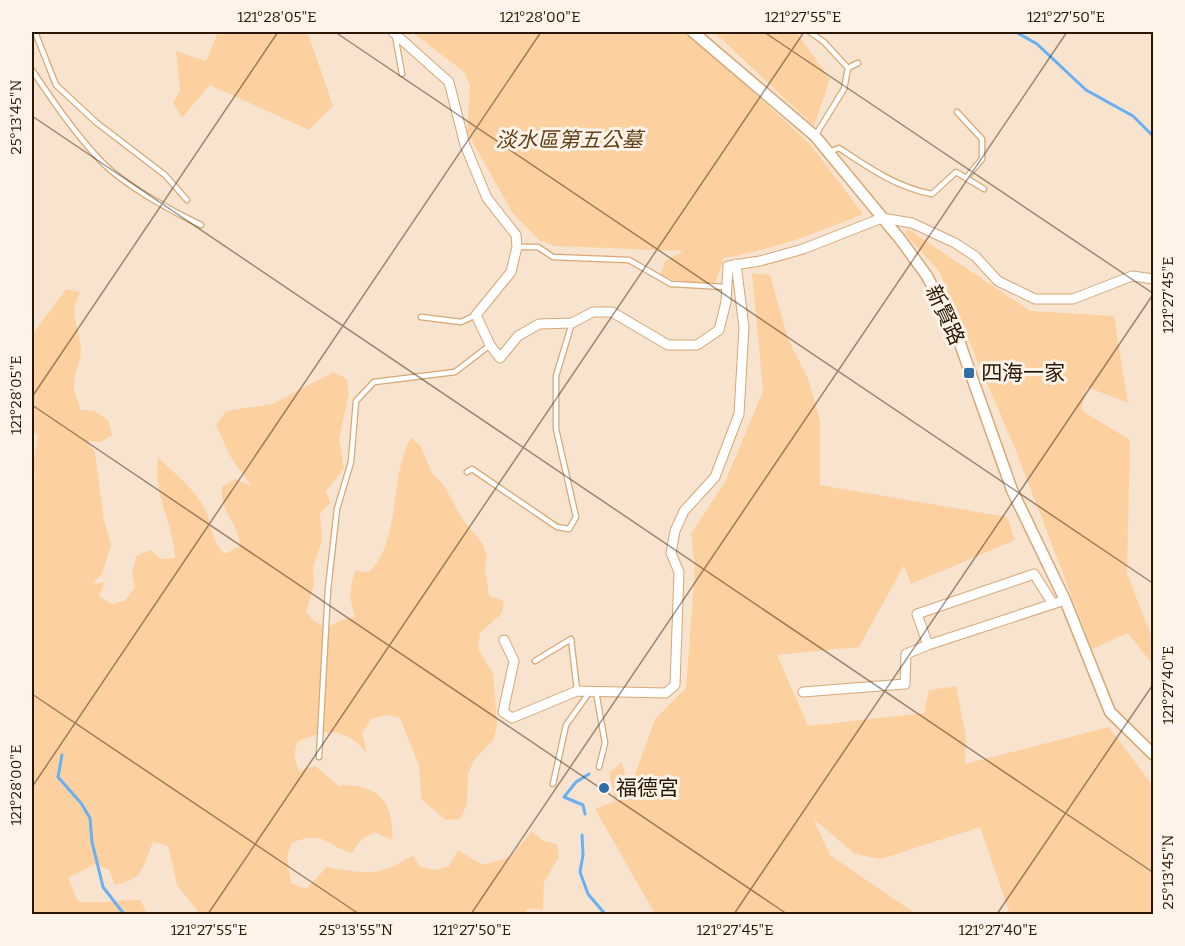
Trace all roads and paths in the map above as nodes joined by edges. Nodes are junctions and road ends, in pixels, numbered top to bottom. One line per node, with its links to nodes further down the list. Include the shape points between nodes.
1 (35, 32): 14 (lane, via 56,84 97,123 165,175)
2 (394, 32): 8 (lane); 17 (street, via 448,82 465,145 487,198 516,235)
3 (693, 32): 10 (street, 新賢路)
4 (810, 32): 6 (lane)
5 (858, 63): 6 (lane)
6 (848, 68): 10 (lane, via 844,89)
7 (32, 70): 16 (lane, via 102,163 165,208)
8 (402, 74)
9 (957, 112): 12 (lane, via 982,139 982,159)
10 (815, 136): 11 (street, 新賢路)
11 (829, 152): 12 (lane, via 839,148 882,176 932,194 956,172); 15 (street, 新賢路)
12 (966, 178): 13 (lane)
13 (984, 189)
14 (188, 200)
15 (882, 218): 18 (street, via 803,249); 19 (street, via 912,223 956,243 975,256 998,281 1035,299 1073,299 1132,276); 26 (street, 新賢路, via 927,276 958,338 1012,490)
16 (201, 225)
17 (517, 247): 20 (lane, via 538,247 553,257 629,260 671,284); 21 (street, via 511,272)
18 (736, 264): 20 (street, via 728,266); 32 (street, via 744,327 739,414 715,477 684,511 675,531 671,553 679,572 675,685 666,693)
19 (1154, 279)
20 (727, 287): 23 (street, via 719,330 697,345 668,345 612,312 593,312)
21 (476, 315): 22 (lane, via 461,322); 24 (street)
22 (420, 317)
23 (572, 323): 24 (street, via 539,324 518,336 500,358); 25 (lane, via 556,376 556,429 576,517 569,529 557,527 472,470)
24 (490, 345): 35 (lane, via 455,372 374,382 356,401 351,462 337,509 328,589)
25 (467, 472)
26 (1065, 600): 27 (street); 34 (street, 新賢路, via 1110,712)
27 (1053, 604): 29 (street); 29 (street, via 1034,574 916,614)
28 (504, 640): 31 (street, via 514,661 503,712 512,718)
29 (928, 645): 33 (street, via 906,654 905,684)
30 (535, 661): 31 (lane, via 571,639)
31 (577, 691): 32 (street)
32 (593, 692): 36 (lane, via 605,743); 37 (lane, via 566,725)
33 (803, 692)
34 (1154, 755)
35 (320, 757)
36 (599, 767)
37 (553, 784)

